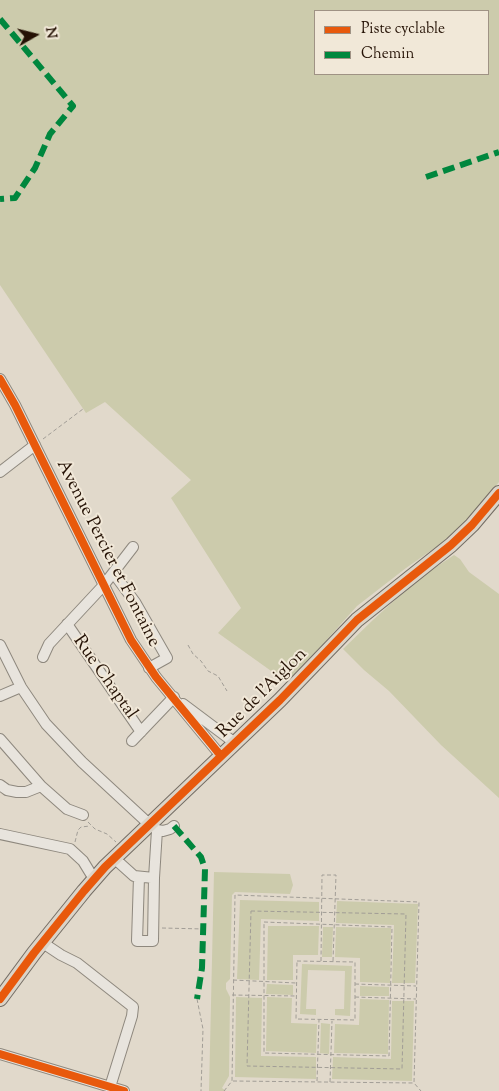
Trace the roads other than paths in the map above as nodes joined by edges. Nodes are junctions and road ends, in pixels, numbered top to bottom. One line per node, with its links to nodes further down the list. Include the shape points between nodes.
1 (0, 379): 2 (street, Avenue Percier et Fontaine)
2 (35, 445): 3 (street); 7 (street, Avenue Percier et Fontaine)
3 (0, 472)
4 (499, 493): 18 (main road, Rue de l'Aiglon, via 451,545 357,620)
5 (133, 547): 6 (street, Rue Chaptal)
6 (114, 574): 7 (street, Rue Chaptal); 11 (street, via 135,602 167,658)
7 (103, 586): 8 (street, Rue Chaptal); 11 (street, Avenue Percier et Fontaine)
8 (67, 624): 10 (street, Rue Chaptal, via 49,644); 15 (street, Rue Chaptal)
9 (0, 645): 12 (street)
10 (43, 657)
11 (149, 668): 14 (street, Avenue Percier et Fontaine)
12 (21, 687): 13 (street); 23 (street, via 64,744)
13 (0, 696)
14 (174, 697): 15 (street, Rue Chaptal); 18 (street, Avenue Percier et Fontaine); 19 (street, Avenue Percier et Fontaine)
15 (141, 732): 17 (street, Rue Chaptal)
16 (0, 739): 21 (street)
17 (132, 741)
18 (235, 743): 19 (main road, Rue de l'Aiglon)
19 (221, 756): 23 (main road, Rue de l'Aiglon)
20 (0, 785): 21 (street, via 17,792)
21 (41, 786): 22 (street, via 67,809)
22 (83, 815)
23 (152, 826): 24 (street, via 166,831); 26 (main road, Rue de l'Aiglon); 28 (street)
24 (174, 826)
25 (0, 834): 29 (street, via 73,850)
26 (119, 854): 27 (street, via 131,873); 29 (main road, Rue de l'Aiglon)
27 (138, 877): 28 (street); 28 (street, via 137,941 153,941)
28 (154, 878)
29 (94, 879): 30 (main road, Rue de l'Aiglon)
30 (43, 942): 31 (main road, Rue de l'Aiglon); 33 (street, via 77,963 133,1007)
31 (1, 999)
32 (0, 1054): 33 (street)
33 (110, 1087): 34 (street)
34 (124, 1091)

